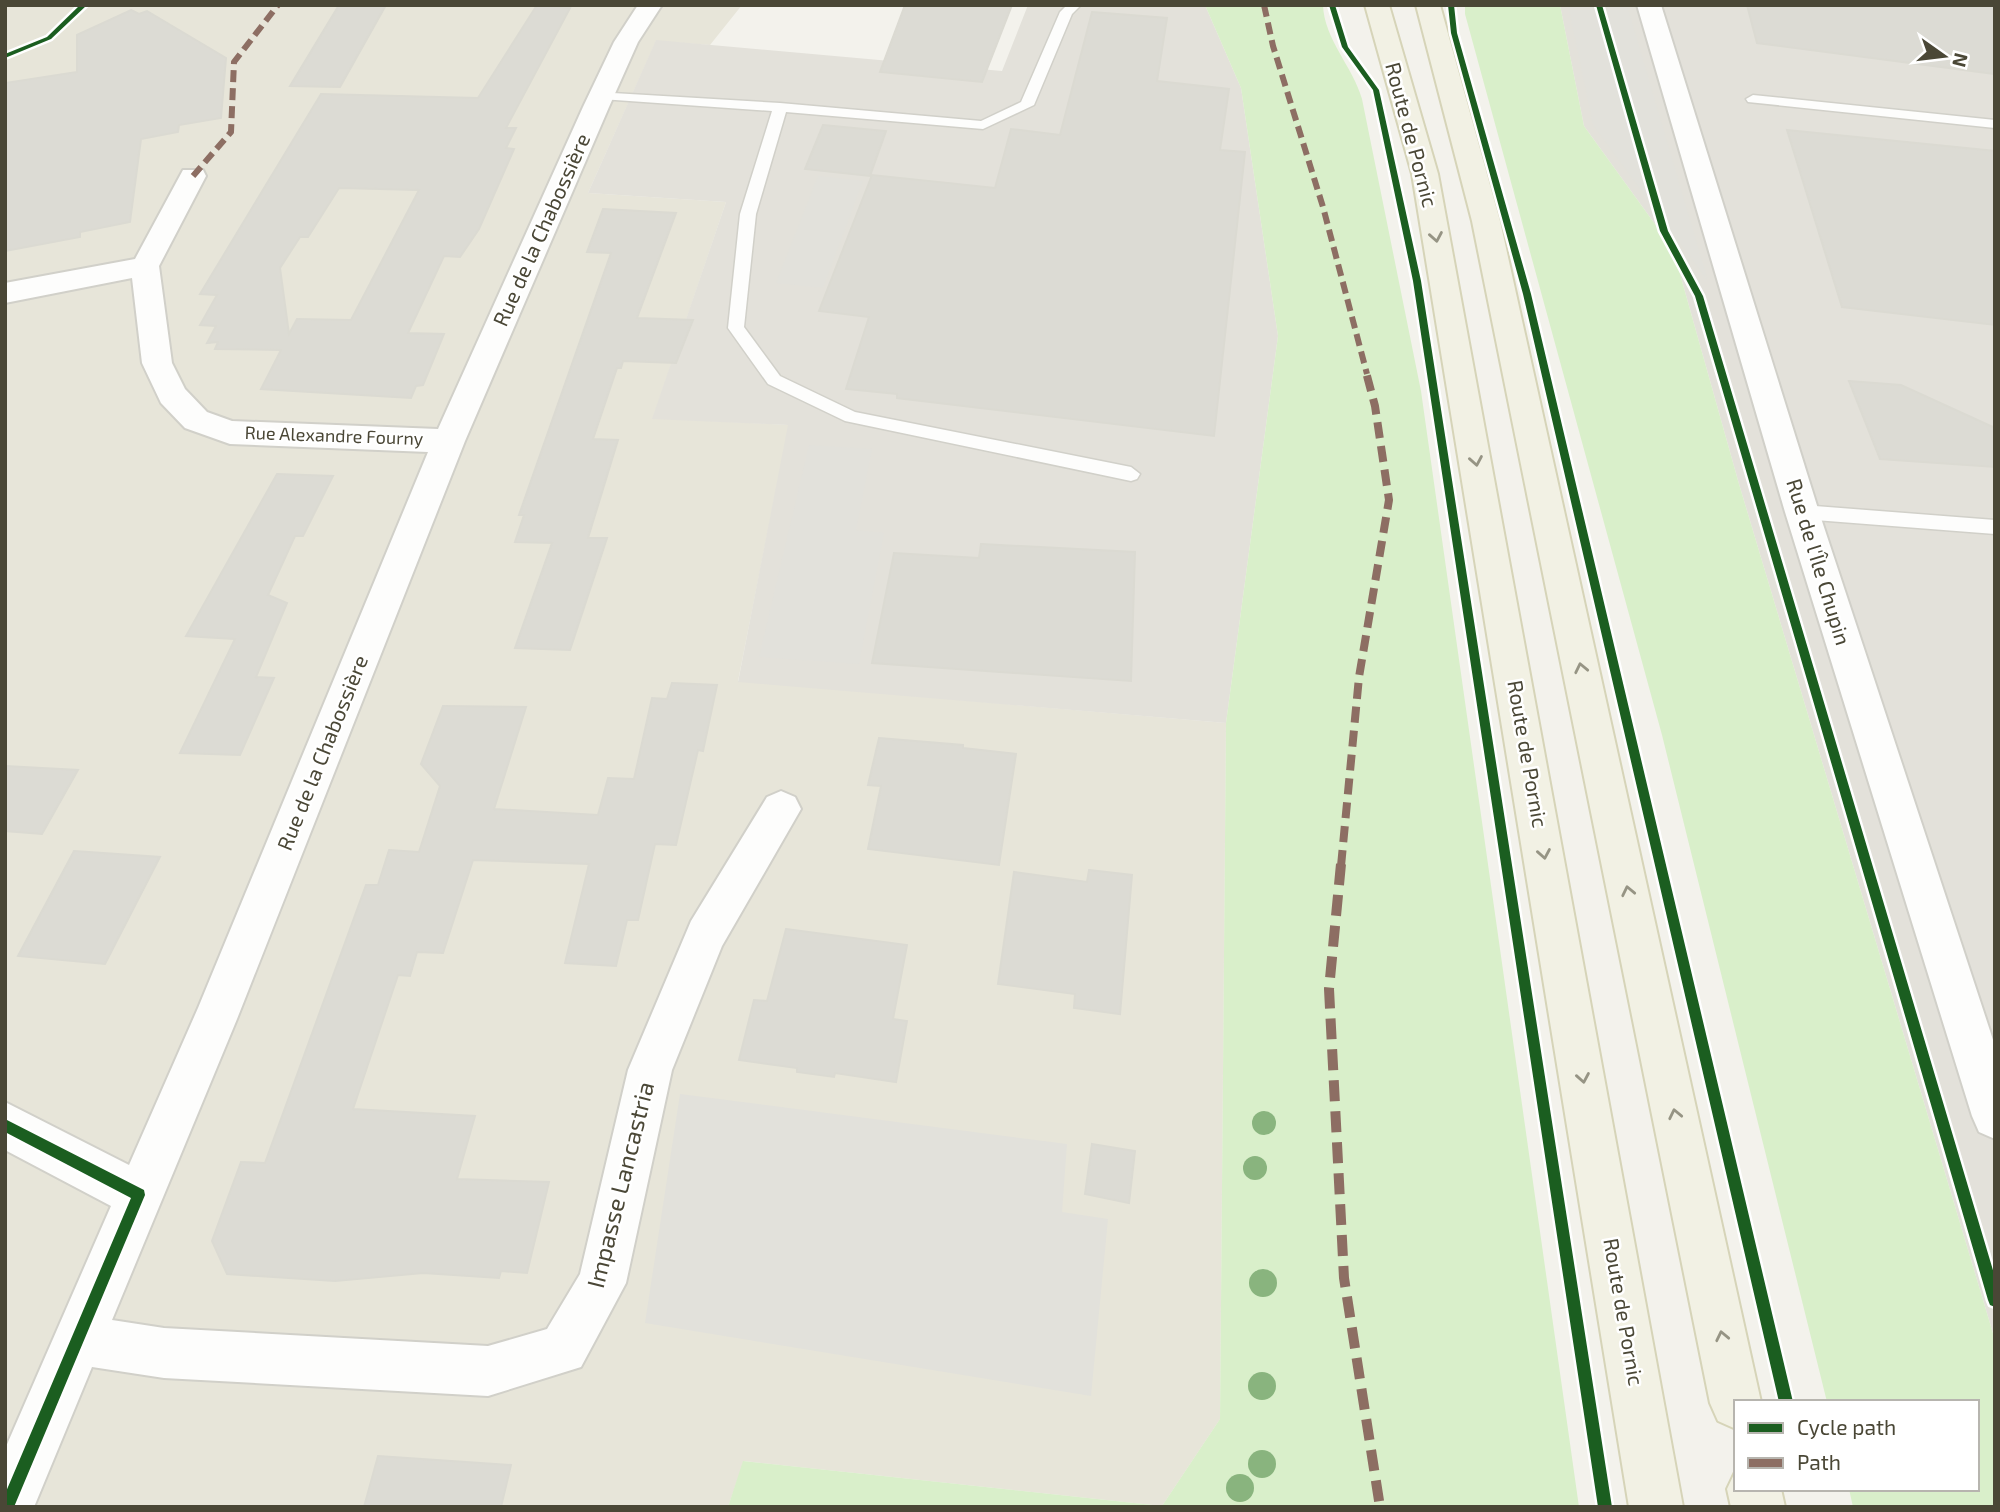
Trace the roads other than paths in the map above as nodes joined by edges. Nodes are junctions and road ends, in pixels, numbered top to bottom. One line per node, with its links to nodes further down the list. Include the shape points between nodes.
1 (650, 5): 6 (street, Rue de la Chabossière)
2 (1075, 5): 8 (lane, via 1066,12 1027,105 983,125)
3 (1377, 5): 24 (main road, Route de Pornic, one-way to 24, via 1425,174)
4 (1428, 5): 22 (main road, one-way to 4, via 1486,221)
5 (1649, 5): 15 (street, Rue de l'Île Chupin)
6 (601, 95): 8 (lane); 13 (street, Rue de la Chabossière)
7 (1753, 99): 9 (lane)
8 (780, 107): 14 (lane, via 748,214 736,328 774,380 851,417)
9 (1995, 124)
10 (193, 176): 11 (street)
11 (145, 267): 12 (street); 13 (street, Rue Alexandre Fourny, via 157,363 172,395 195,420 230,432)
12 (5, 293)
13 (449, 441): 20 (street, Rue de la Chabossière)
14 (1131, 474)
15 (1802, 512): 16 (lane); 18 (street, Rue de l'Île Chupin)
16 (1995, 527)
17 (781, 809): 21 (street, Impasse Lancastria, via 706,935 650,1070 602,1283 563,1349 488,1371 164,1353)
18 (1995, 1116)
19 (5, 1125): 20 (street)
20 (139, 1195): 21 (street, Rue de la Chabossière)
21 (80, 1340): 23 (street, Rue de la Chabossière)
22 (1735, 1400)
23 (8, 1507)
24 (1656, 1507)

